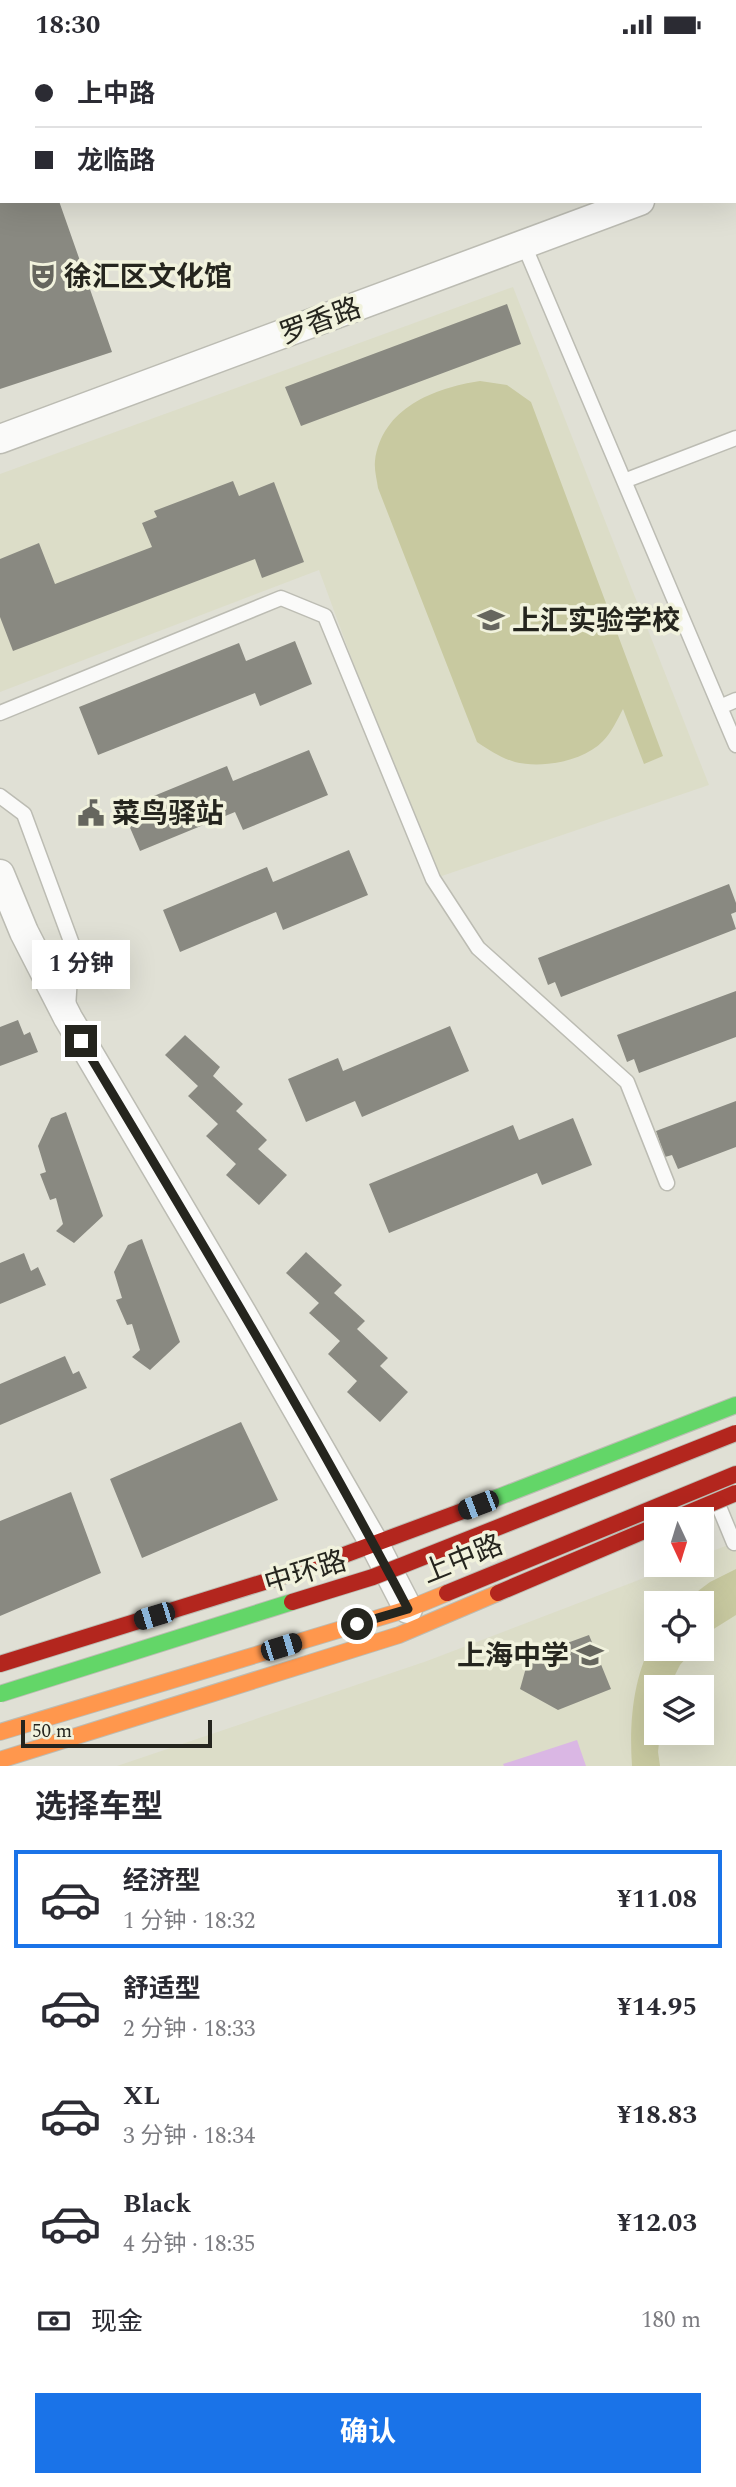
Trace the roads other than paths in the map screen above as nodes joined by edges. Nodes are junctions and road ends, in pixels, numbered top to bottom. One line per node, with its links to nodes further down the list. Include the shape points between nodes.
1 (635, 203): 2 (street, 罗香路)
2 (524, 245): 4 (street, 罗香路); 5 (lane)
3 (736, 438): 5 (lane)
4 (0, 439)
5 (624, 481): 7 (lane)
6 (736, 700): 7 (lane)
7 (720, 707): 9 (lane)
8 (0, 713): 13 (lane, via 281,598 325,616 433,879 478,948 627,1082)
9 (736, 745)
10 (0, 796): 12 (lane, via 24,814 72,944)
11 (0, 874): 12 (street)
12 (68, 1018): 22 (street)
13 (667, 1183)
14 (736, 1405): 22 (main road, 上中路)
15 (736, 1433): 25 (main road, 中环路, bridge, via 373,1577)
16 (736, 1474): 17 (main road, 上中路)
17 (710, 1485): 21 (lane); 23 (main road, 上中路)
18 (736, 1493): 19 (main road, bridge)
19 (703, 1507)
20 (644, 1531): 27 (main road, via 399,1635)
21 (734, 1543)
22 (374, 1545): 23 (street); 24 (main road, 上中路)
23 (408, 1609): 26 (main road, 上中路)
24 (0, 1664)
25 (0, 1694)
26 (0, 1732)
27 (0, 1760)

